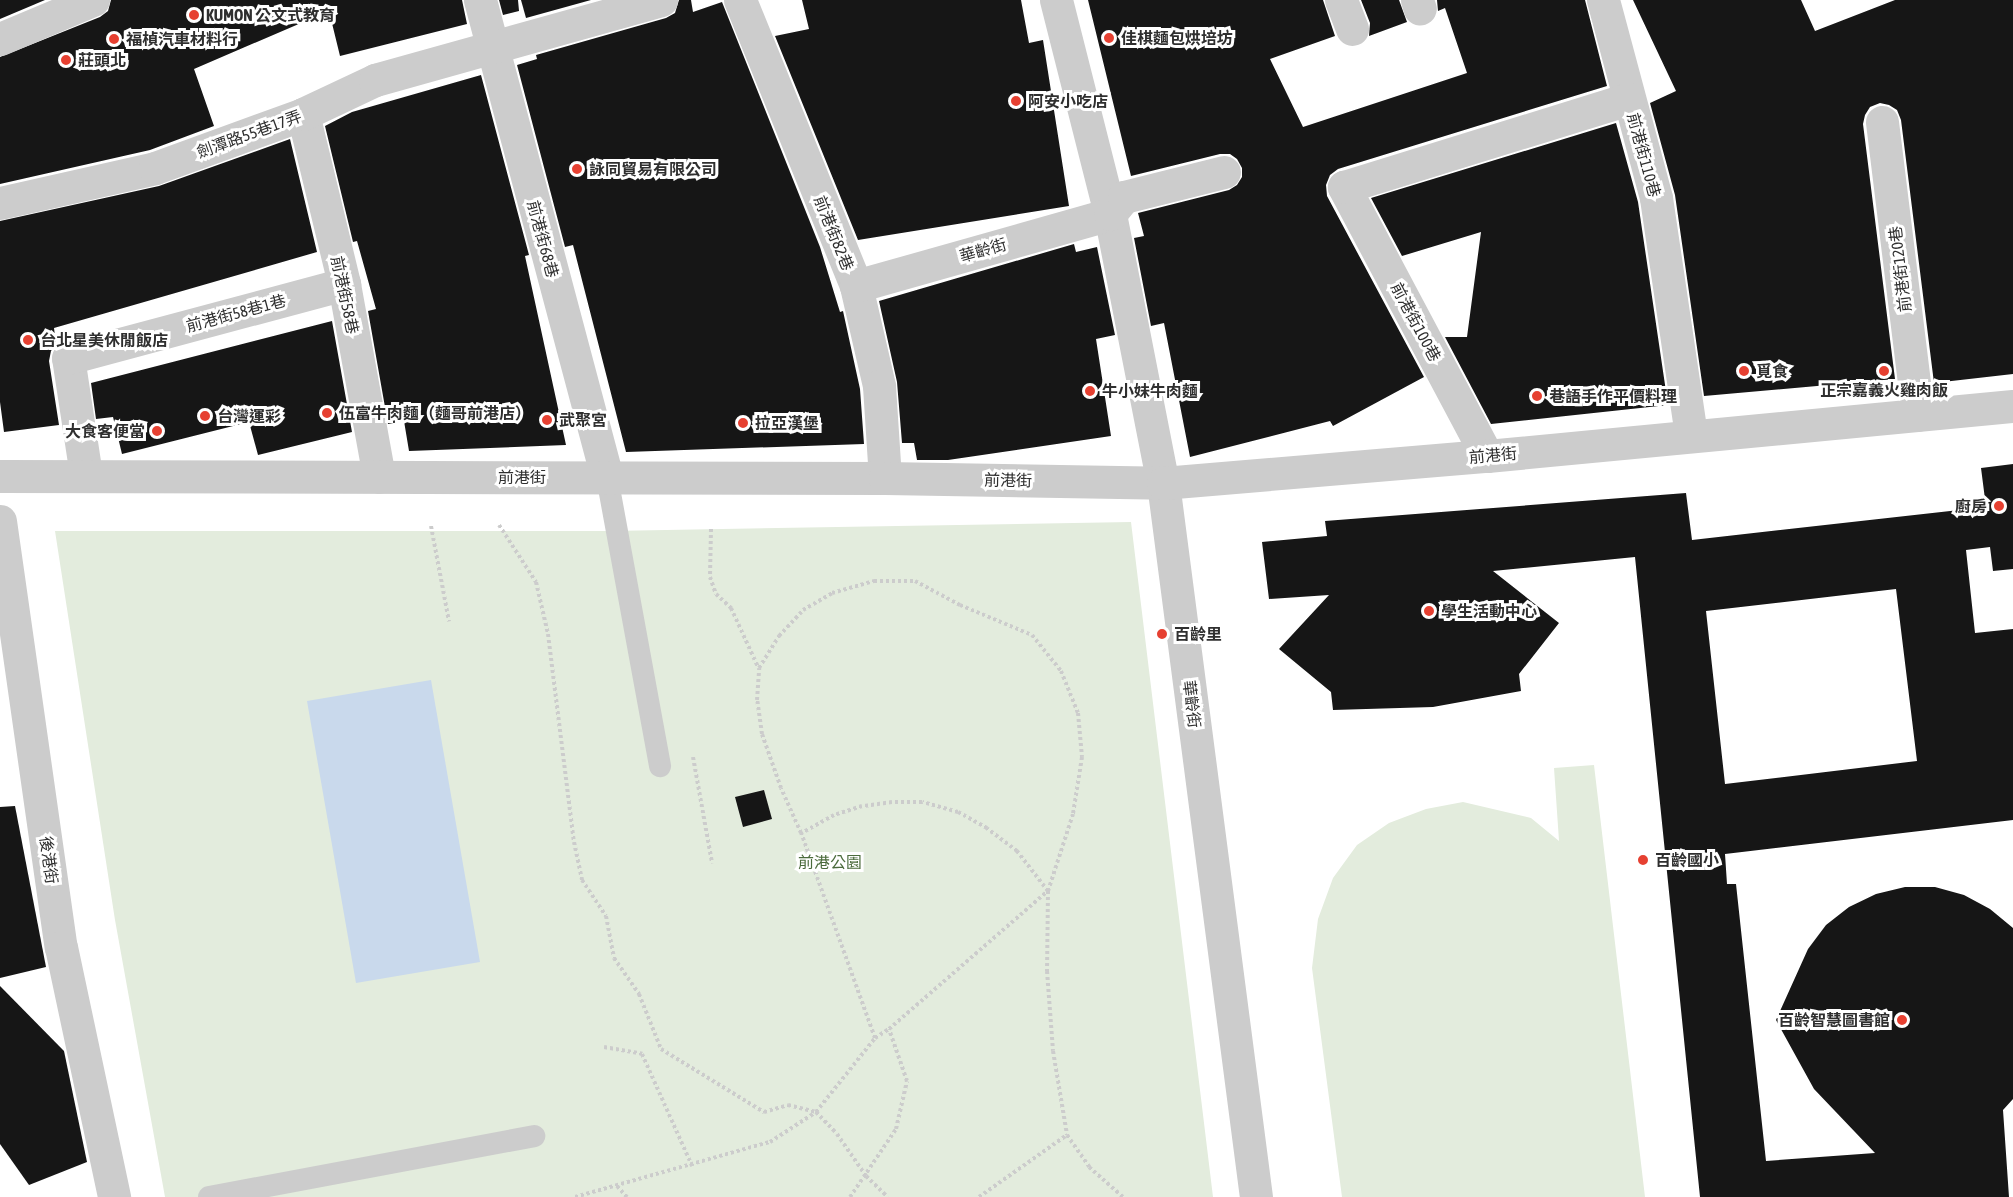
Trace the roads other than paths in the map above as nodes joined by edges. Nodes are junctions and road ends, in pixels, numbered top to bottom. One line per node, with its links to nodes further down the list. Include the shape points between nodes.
1 (93, 0): 7 (street)
2 (480, 0): 8 (street, 前港街68巷)
3 (661, 0): 8 (street, 劍潭路55巷17弄)
4 (740, 0): 17 (street, 前港街82巷)
5 (1056, 0): 15 (street, 華齡街)
6 (1603, 0): 9 (street)
7 (0, 39)
8 (492, 49): 10 (street, 劍潭路55巷17弄, via 375,80); 25 (street, 前港街68巷)
9 (1629, 99): 13 (street, 前港街110巷); 20 (street, 前港街110巷, via 1656,198)
10 (303, 114): 14 (street, 劍潭路55巷17弄, via 155,168); 16 (street, 前港街58巷)
11 (1882, 122): 19 (street, 前港街120巷)
12 (1224, 172): 15 (street, 華齡街, via 1124,197)
13 (1344, 187): 21 (street, 前港街100巷)
14 (0, 203)
15 (1110, 214): 17 (street, 華齡街); 27 (street, 華齡街)
16 (344, 284): 22 (street, 前港街58巷1巷, via 68,358); 24 (street, 前港街58巷)
17 (856, 285): 26 (street, 前港街82巷, via 879,386)
18 (2013, 406): 19 (street, 前港街)
19 (1918, 415): 20 (street, 前港街)
20 (1691, 435): 21 (street, 前港街)
21 (1487, 456): 27 (street, 前港街)
22 (86, 475): 23 (street, 前港街); 24 (street, 前港街)
23 (0, 476)
24 (379, 477): 25 (street, 前港街)
25 (607, 477): 26 (street, 前港街); 29 (lane)
26 (885, 478): 27 (street, 前港街)
27 (1162, 483): 33 (street, 華齡街)
28 (0, 520): 31 (street, 後港街, via 61,947)
29 (660, 766)
30 (534, 1136): 32 (lane)
31 (114, 1197)
32 (209, 1197)
33 (1256, 1197)

